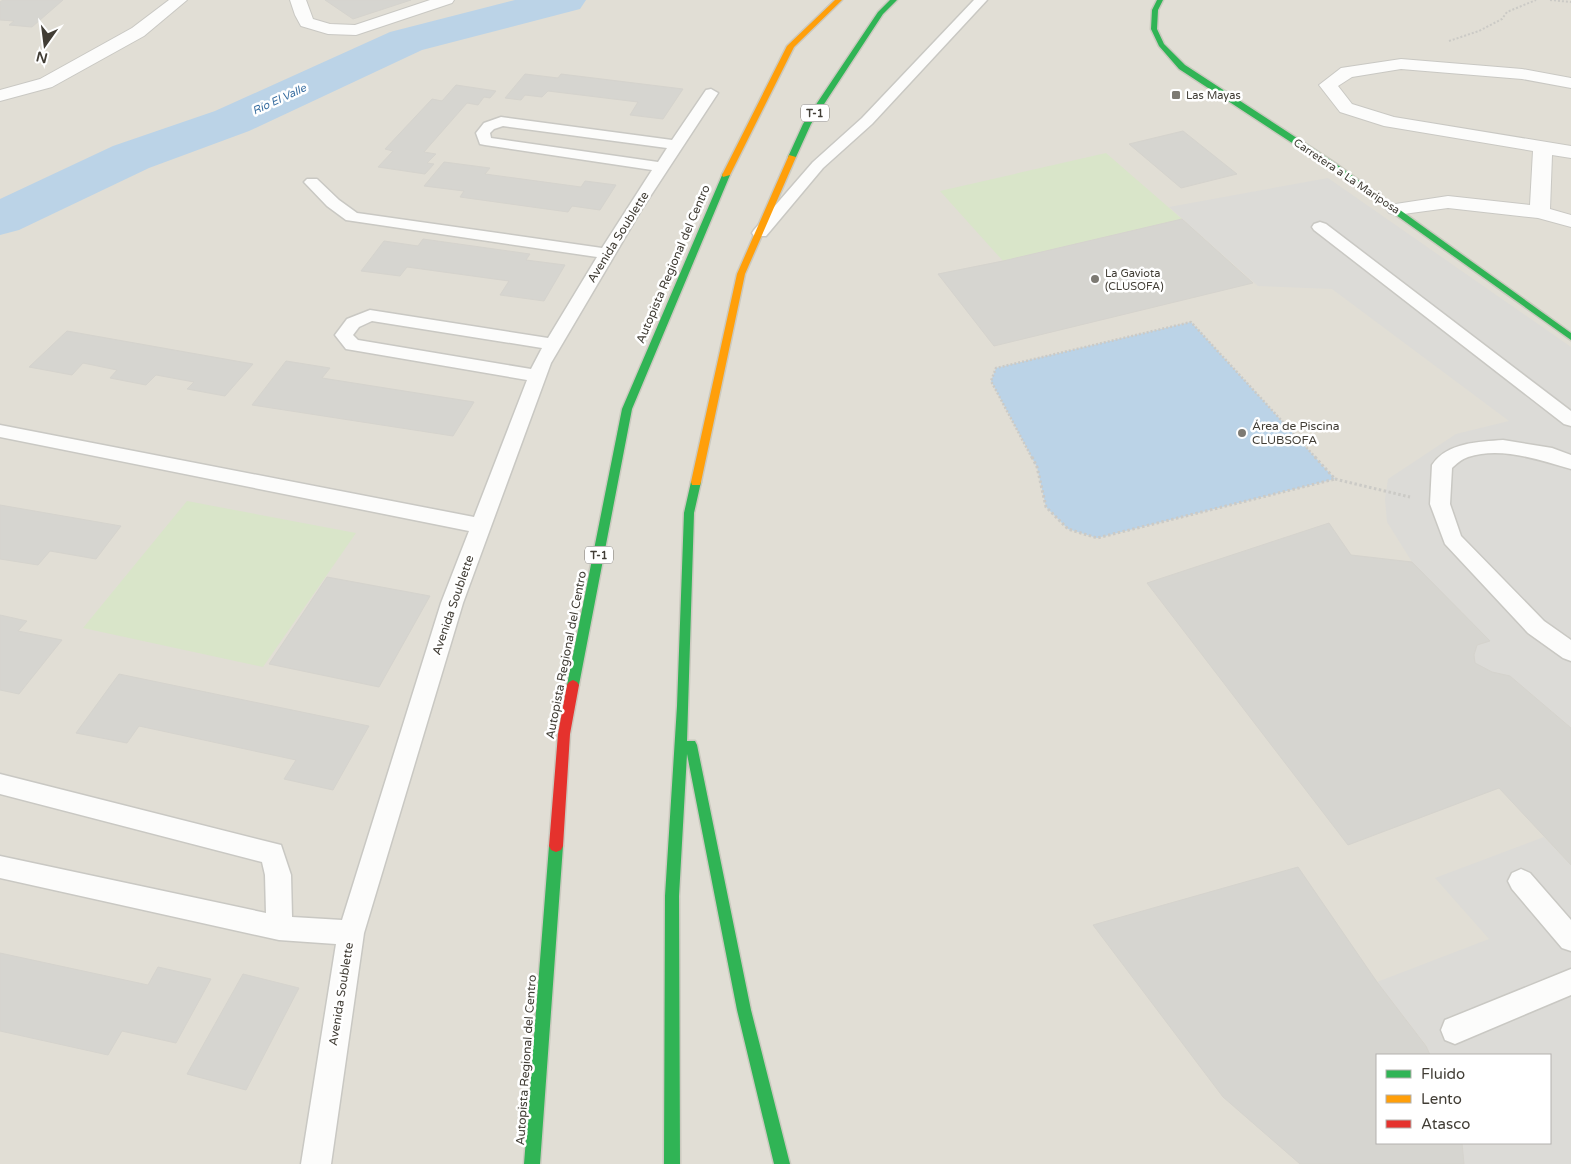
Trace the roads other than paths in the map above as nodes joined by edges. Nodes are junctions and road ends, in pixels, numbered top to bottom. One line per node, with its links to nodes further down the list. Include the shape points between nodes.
1 (179, 0): 10 (street, via 138,32 46,83)
2 (298, 0): 3 (street, via 307,22 328,29 356,30)
3 (446, 0)
4 (839, 0): 40 (main road, Autopista Regional del Centro / T-1, via 791,46 716,196 627,410 564,734)
5 (894, 0): 20 (main road, T-1, via 880,13 807,124)
6 (981, 0): 20 (lane, via 867,121 818,165)
7 (1160, 0): 16 (main road, Carretera a La Mariposa, via 1155,8 1153,31 1165,51 1182,66)
8 (1571, 83): 12 (street, via 1522,74 1401,64 1348,72 1328,86 1346,108 1391,122)
9 (711, 93): 11 (lane, Avenida Soublette)
10 (0, 96)
11 (677, 146): 14 (lane, Avenida Soublette); 14 (lane, via 501,121 483,133 485,141)
12 (1543, 147): 13 (street); 17 (street)
13 (1571, 152)
14 (662, 167): 21 (lane, Avenida Soublette)
15 (312, 182): 21 (lane, via 352,217)
16 (1396, 209): 17 (street, via 1448,202); 22 (main road, Carretera a La Mariposa)
17 (1540, 212): 18 (street)
18 (1571, 221)
19 (1320, 227): 25 (lane)
20 (757, 238): 30 (main road, T-1, via 741,274 689,513)
21 (607, 254): 23 (lane, Avenida Soublette)
22 (1571, 337)
23 (554, 344): 24 (lane, Avenida Soublette); 24 (lane, via 370,316 353,322 344,335 352,345)
24 (537, 376): 28 (lane, Avenida Soublette)
25 (1571, 420)
26 (0, 431): 28 (lane)
27 (1571, 462): 29 (lane, via 1552,455 1502,446 1462,451 1442,465 1440,504 1452,539 1536,627)
28 (481, 526): 35 (lane, Avenida Soublette, via 452,603)
29 (1571, 652)
30 (683, 706): 41 (main road, T-1, via 672,896); 42 (main road, via 744,1010)
31 (0, 784): 34 (lane, via 272,853 278,875)
32 (0, 867): 34 (lane)
33 (1521, 881): 36 (lane)
34 (279, 928): 35 (lane)
35 (351, 933): 39 (lane, Avenida Soublette)
36 (1571, 939)
37 (1571, 982): 38 (lane)
38 (1455, 1030)
39 (316, 1164)
40 (532, 1164)
41 (672, 1164)
42 (782, 1164)

